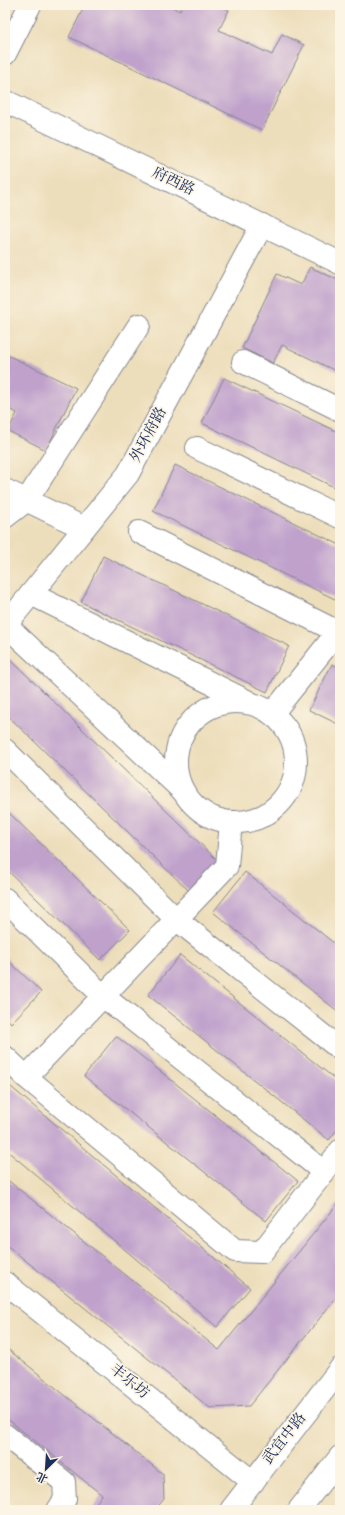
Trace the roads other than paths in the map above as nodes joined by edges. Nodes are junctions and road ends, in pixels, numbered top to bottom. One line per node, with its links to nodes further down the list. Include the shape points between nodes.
1 (30, 5): 2 (street)
2 (5, 54)
3 (5, 101): 4 (street, 府西路)
4 (262, 225): 5 (street, 府西路); 14 (street, 外环府路, via 128,474)
5 (340, 262)
6 (139, 325): 11 (street)
7 (243, 362): 8 (street)
8 (340, 410)
9 (196, 448): 13 (street)
10 (5, 490): 11 (street)
11 (27, 500): 12 (street); 14 (street)
12 (5, 517)
13 (340, 517)
14 (84, 528): 16 (street, 外环府路)
15 (139, 532): 18 (street)
16 (30, 594): 17 (street, 外环府路); 19 (street)
17 (5, 625): 21 (street)
18 (339, 631): 19 (street)
19 (264, 710): 21 (street, via 236,702 217,705 200,714 186,728 178,745 175,764); 22 (street, via 287,729 295,748 296,769 291,788 279,805 262,817 242,823)
20 (5, 750): 24 (street)
21 (183, 791): 22 (street, via 188,800 203,813)
22 (231, 822): 24 (street, via 227,866)
23 (5, 898): 25 (street)
24 (176, 919): 25 (street); 26 (street)
25 (103, 996): 28 (street); 30 (street)
26 (340, 1049)
27 (5, 1057): 28 (street)
28 (26, 1077): 30 (street, via 235,1251 262,1252)
29 (340, 1151): 30 (street)
30 (324, 1172)
31 (5, 1283): 35 (street, 丰乐坊)
32 (340, 1369): 35 (street, 武宜中路)
33 (5, 1435): 36 (street, via 64,1482 65,1499)
34 (340, 1457): 38 (street)
35 (253, 1482): 37 (street, 武宜中路)
36 (58, 1510)
37 (231, 1510)
38 (299, 1510)

